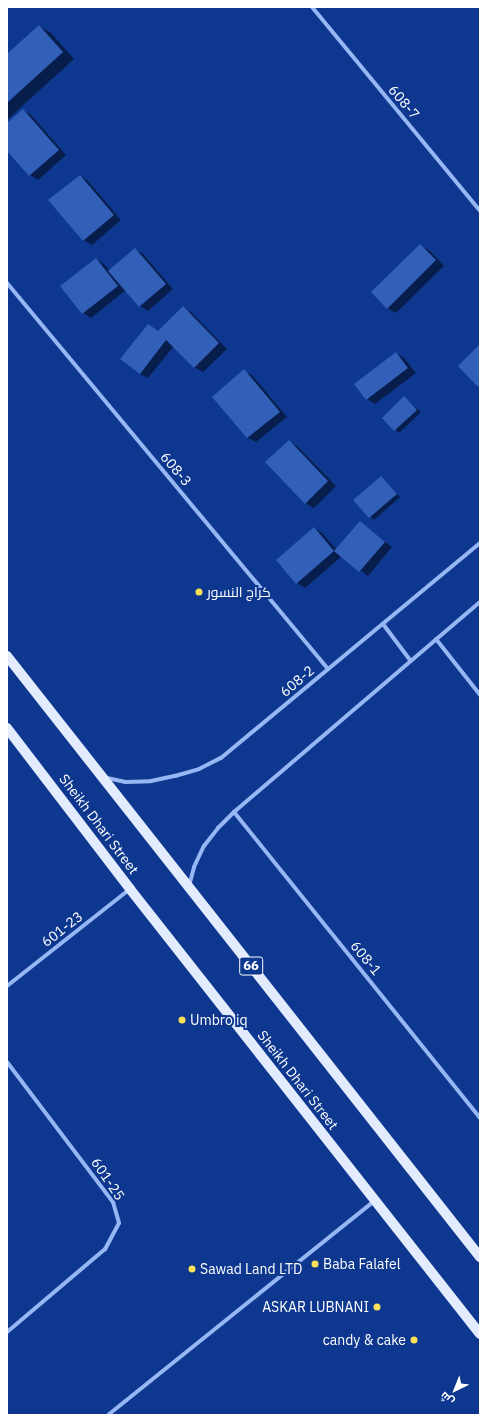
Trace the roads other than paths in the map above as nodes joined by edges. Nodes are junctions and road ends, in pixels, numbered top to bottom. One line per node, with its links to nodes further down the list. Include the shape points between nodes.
1 (312, 7): 2 (street, 608-7)
2 (480, 211)
3 (7, 284): 11 (street, 608-3)
4 (480, 543): 6 (street, 608-2)
5 (480, 602): 7 (street)
6 (383, 624): 10 (street); 11 (street, 608-2)
7 (436, 639): 10 (street); 13 (street)
8 (7, 650): 12 (main road, 66)
9 (7, 656): 12 (main road, 66)
10 (410, 660): 16 (street)
11 (328, 669): 15 (street, 608-2, via 221,758 199,769 151,781 126,782)
12 (22, 674): 15 (main road, 66)
13 (480, 695)
14 (7, 728): 18 (main road, Sheikh Dhari Street)
15 (104, 778): 17 (main road, 66)
16 (234, 812): 17 (street, via 204,846 194,867); 21 (street, 608-1)
17 (189, 887): 23 (main road, 66)
18 (130, 889): 19 (street, 601-23); 22 (main road, Sheikh Dhari Street)
19 (7, 986)
20 (7, 1062): 24 (street, 601-25, via 113,1202 119,1223 105,1249)
21 (480, 1118)
22 (375, 1200): 25 (main road, Sheikh Dhari Street); 26 (street)
23 (480, 1257)
24 (7, 1332)
25 (480, 1334)
26 (108, 1415)

